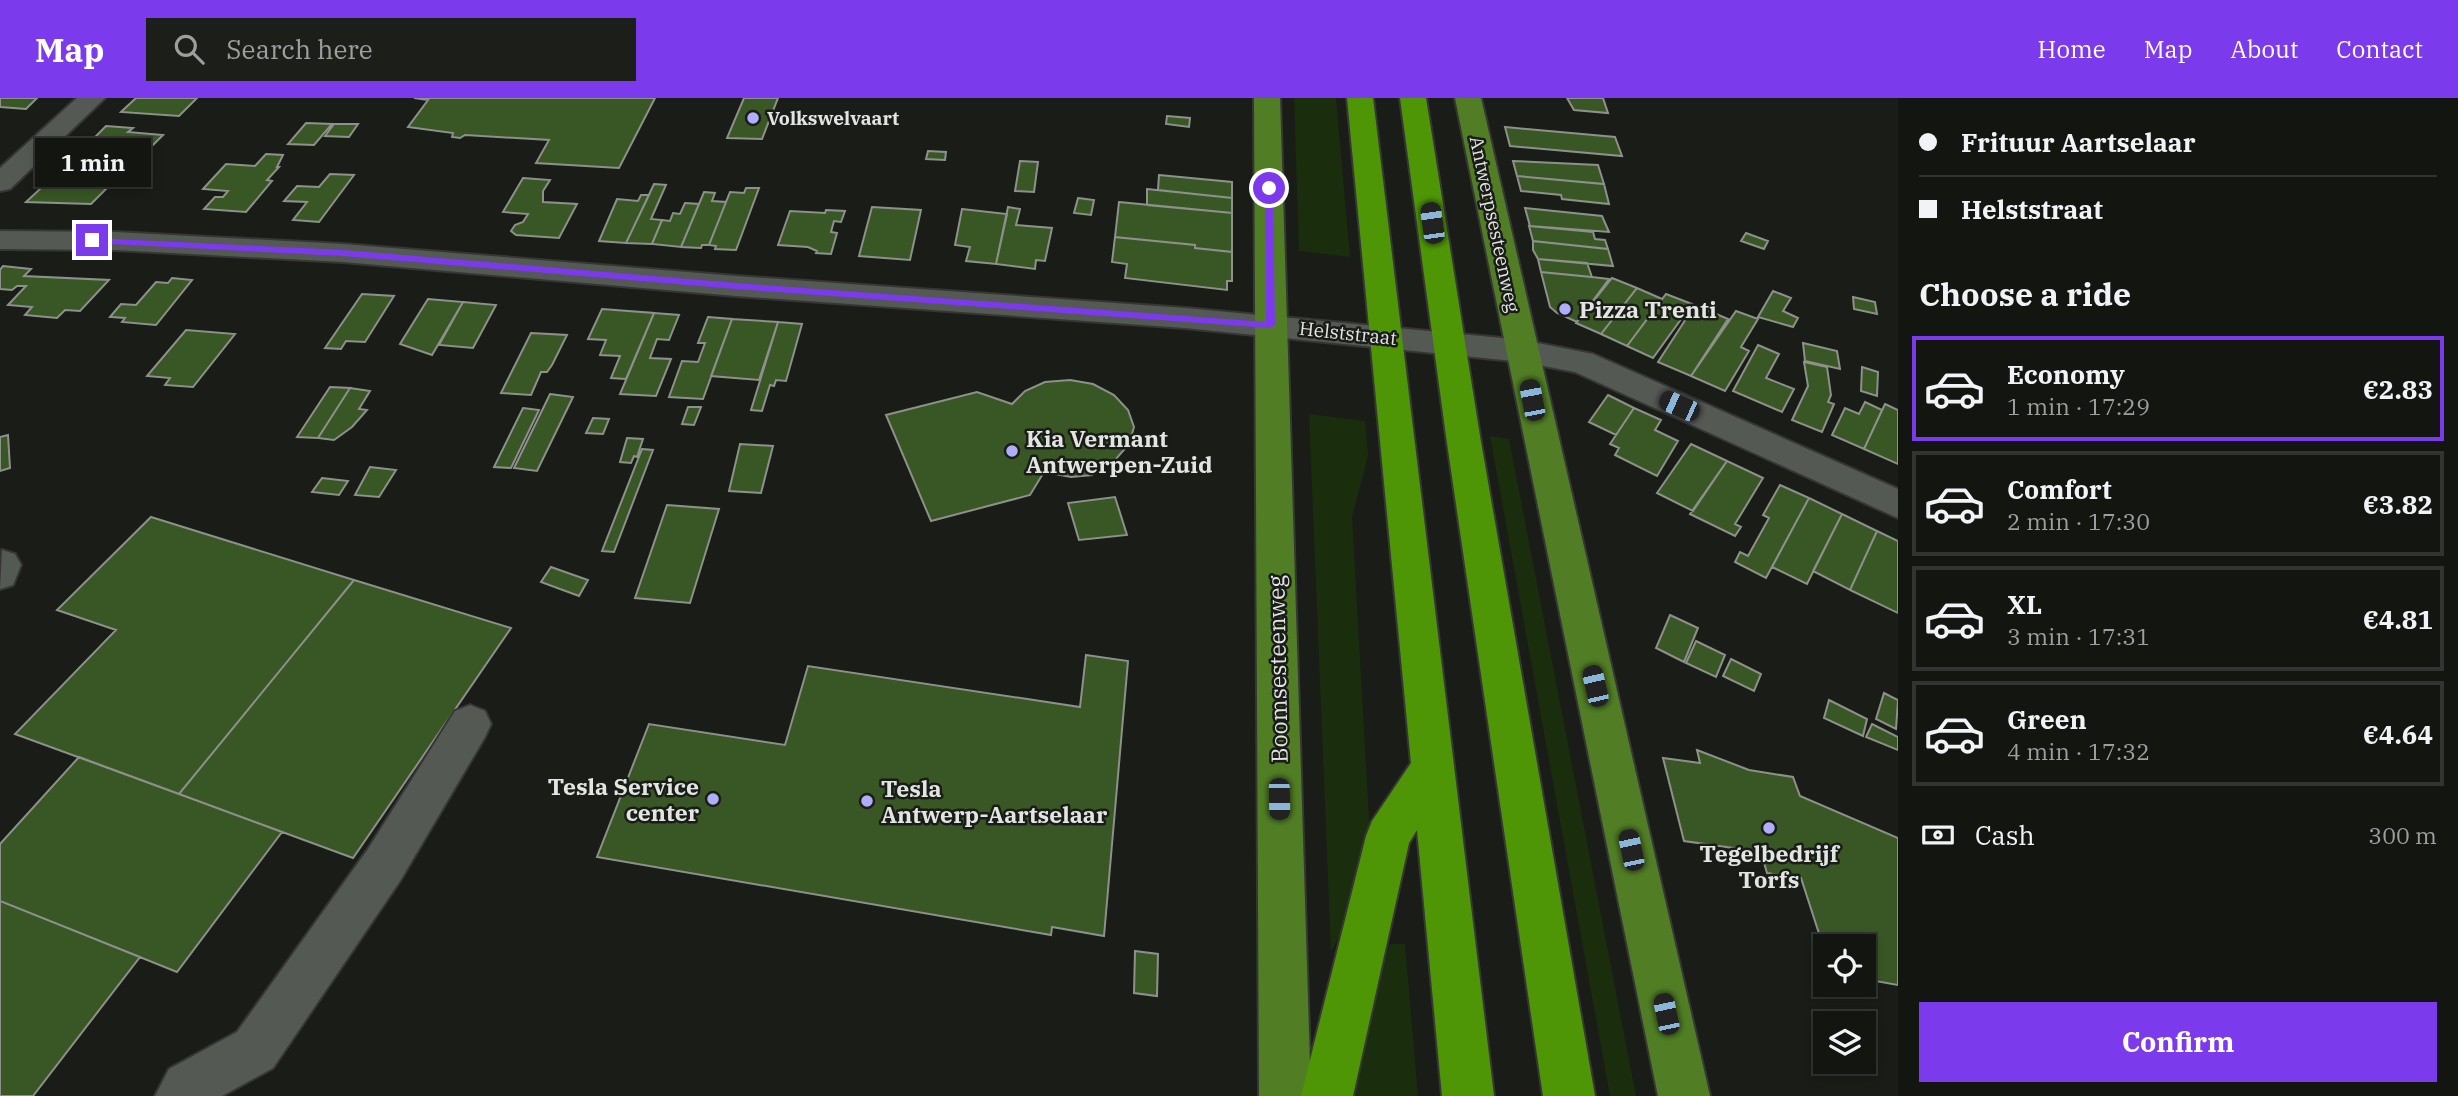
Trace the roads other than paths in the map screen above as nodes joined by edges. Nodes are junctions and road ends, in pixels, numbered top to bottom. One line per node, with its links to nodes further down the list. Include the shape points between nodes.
1 (92, 98): 8 (street)
2 (1267, 98): 10 (main road)
3 (1360, 98): 11 (highway)
4 (1413, 98): 7 (highway)
5 (1468, 98): 13 (main road, Antwerpsesteenweg)
6 (1440, 104): 7 (highway)
7 (1418, 127): 12 (highway)
8 (0, 183)
9 (0, 240): 10 (street, Helststraat, via 343,253)
10 (1270, 325): 11 (street, Helststraat); 20 (main road, Boomsesteenweg)
11 (1384, 337): 12 (street, Helststraat); 18 (highway)
12 (1451, 343): 13 (street, Helststraat); 23 (highway)
13 (1523, 351): 14 (street, Helststraat, via 1582,362); 24 (main road)
14 (1898, 504)
15 (0, 566): 16 (street)
16 (0, 574)
17 (470, 724): 19 (street, via 384,864 256,1050 187,1087)
18 (1432, 767): 21 (highway, via 1388,836); 22 (highway)
19 (181, 1096)
20 (1285, 1096)
21 (1327, 1096)
22 (1468, 1096)
23 (1569, 1096)
24 (1684, 1096)

